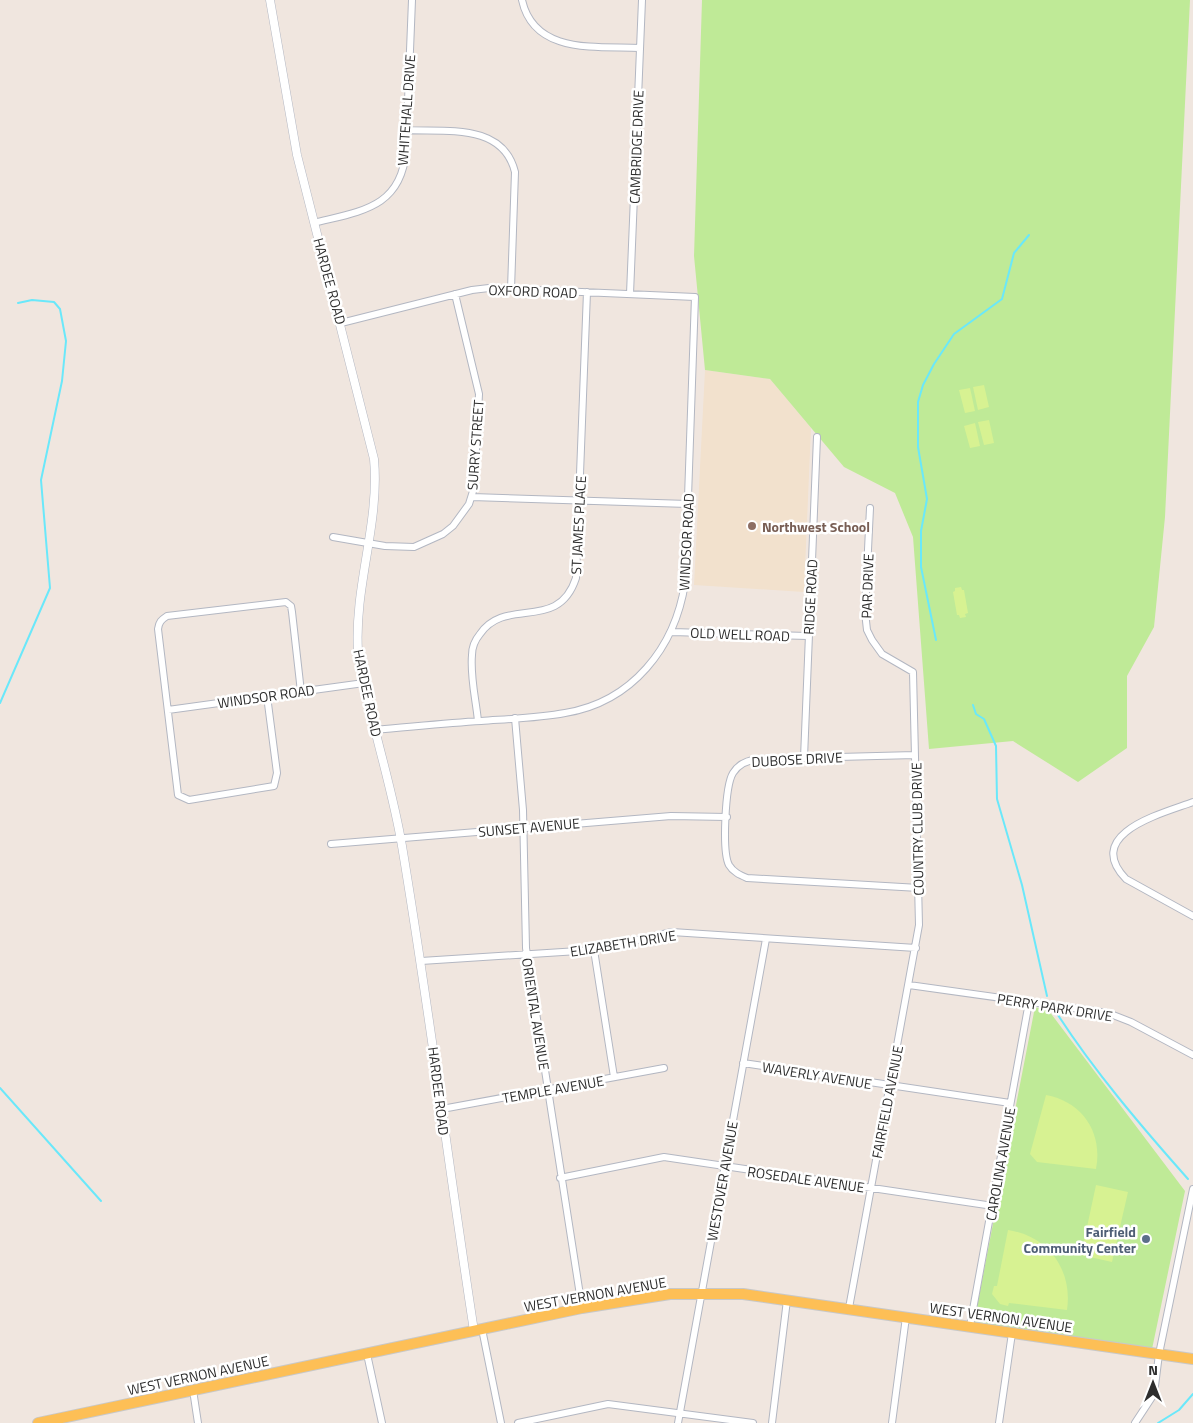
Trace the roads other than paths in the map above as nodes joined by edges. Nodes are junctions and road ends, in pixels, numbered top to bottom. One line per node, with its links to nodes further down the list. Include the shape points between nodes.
1 (270, 0): 7 (street, HARDEE ROAD, via 292,136)
2 (412, 0): 6 (street, WHITEHALL DRIVE)
3 (522, 0): 5 (street, via 534,26 557,42 574,46)
4 (642, 0): 5 (street, CAMBRIDGE DRIVE)
5 (640, 48): 11 (street, CAMBRIDGE DRIVE)
6 (407, 130): 7 (street, WHITEHALL DRIVE, via 403,170 388,196 362,211); 8 (street, via 484,135 496,141 509,155 515,172)
7 (314, 223): 13 (street, HARDEE ROAD)
8 (511, 288): 9 (street, OXFORD ROAD); 10 (street, OXFORD ROAD, via 478,289)
9 (587, 292): 11 (street, OXFORD ROAD); 16 (street, ST JAMES PLACE)
10 (455, 294): 13 (street, OXFORD ROAD); 15 (street, SURRY STREET, via 479,394)
11 (630, 294): 12 (street, OXFORD ROAD)
12 (670, 296): 17 (street, WINDSOR ROAD, via 696,297)
13 (341, 323): 20 (street, HARDEE ROAD, via 374,459 376,494)
14 (817, 436): 22 (street, RIDGE ROAD)
15 (472, 497): 16 (street); 20 (street, SURRY STREET, via 453,526 430,542 401,548)
16 (580, 500): 17 (street); 29 (street, ST JAMES PLACE, via 577,572 570,593 551,609 498,618 485,627 476,640 472,656)
17 (688, 504): 21 (street, WINDSOR ROAD, via 686,583)
18 (870, 508): 23 (street, PAR DRIVE, via 867,630 882,654)
19 (333, 537): 20 (street, SURRY STREET)
20 (368, 542): 24 (street, HARDEE ROAD, via 357,637)
21 (672, 632): 22 (street, OLD WELL ROAD); 28 (street, WINDSOR ROAD, via 650,665 604,700 566,713)
22 (808, 636): 32 (street, RIDGE ROAD)
23 (913, 672): 31 (street, COUNTRY CLUB DRIVE)
24 (364, 683): 25 (street, WINDSOR ROAD); 30 (street, HARDEE ROAD)
25 (301, 692): 26 (street, WINDSOR ROAD); 27 (street, via 292,612 286,602 167,616 159,622 158,629)
26 (267, 696): 27 (street, WINDSOR ROAD); 27 (street, via 276,773 274,786 189,800 183,799 176,791)
27 (168, 710)
28 (515, 718): 29 (street, WINDSOR ROAD); 35 (street, ORIENTAL AVENUE)
29 (478, 721): 30 (street, WINDSOR ROAD)
30 (375, 730): 36 (street, HARDEE ROAD)
31 (915, 755): 32 (street, DUBOSE DRIVE); 38 (street, COUNTRY CLUB DRIVE)
32 (804, 758): 34 (street, DUBOSE DRIVE, via 750,760 738,767 728,786)
33 (1193, 802): 39 (street, via 1131,826 1117,841 1115,856 1119,871 1126,879)
34 (727, 817): 35 (street, SUNSET AVENUE, via 671,816); 38 (street, DUBOSE DRIVE, via 726,858 732,869 747,878)
35 (524, 828): 36 (street, SUNSET AVENUE); 43 (street, ORIENTAL AVENUE)
36 (400, 838): 37 (street, SUNSET AVENUE); 44 (street, HARDEE ROAD)
37 (331, 844)
38 (919, 888): 41 (street, COUNTRY CLUB DRIVE)
39 (1193, 916)
40 (766, 938): 41 (street, ELIZABETH DRIVE); 42 (street, ELIZABETH DRIVE, via 672,932); 48 (street, WESTOVER AVENUE)
41 (916, 948): 45 (street, COUNTRY CLUB DRIVE)
42 (594, 950): 43 (street, ELIZABETH DRIVE); 50 (street)
43 (526, 955): 44 (street, ELIZABETH DRIVE); 52 (street, ORIENTAL AVENUE)
44 (420, 960): 54 (street, HARDEE ROAD)
45 (909, 985): 46 (street, PERRY PARK DRIVE); 51 (street, FAIRFIELD AVENUE)
46 (1029, 1002): 47 (street, PERRY PARK DRIVE, via 1113,1014); 53 (street, CAROLINA AVENUE)
47 (1193, 1056)
48 (743, 1063): 51 (street, WAVERLY AVENUE); 55 (street, WESTOVER AVENUE)
49 (664, 1068): 50 (street, TEMPLE AVENUE)
50 (614, 1077): 52 (street, TEMPLE AVENUE)
51 (890, 1086): 53 (street, WAVERLY AVENUE); 57 (street, FAIRFIELD AVENUE)
52 (547, 1090): 54 (street, TEMPLE AVENUE); 56 (street, ORIENTAL AVENUE)
53 (1010, 1103): 59 (street, CAROLINA AVENUE)
54 (442, 1109): 66 (street, HARDEE ROAD)
55 (724, 1167): 56 (street, ROSEDALE AVENUE, via 664,1157); 57 (street, ROSEDALE AVENUE); 60 (street, WESTOVER AVENUE)
56 (560, 1178): 62 (street, ORIENTAL AVENUE)
57 (871, 1188): 59 (street, ROSEDALE AVENUE); 63 (street, FAIRFIELD AVENUE)
58 (1193, 1189): 69 (street)
59 (993, 1206): 65 (street, CAROLINA AVENUE)
60 (702, 1292): 61 (main road, WEST VERNON AVENUE); 62 (main road, WEST VERNON AVENUE); 72 (street, WESTOVER AVENUE)
61 (787, 1300): 63 (main road, WEST VERNON AVENUE); 81 (street)
62 (582, 1308): 66 (main road, WEST VERNON AVENUE)
63 (849, 1308): 64 (main road, WEST VERNON AVENUE)
64 (906, 1317): 65 (main road, WEST VERNON AVENUE); 82 (street)
65 (970, 1326): 67 (main road, WEST VERNON AVENUE)
66 (478, 1330): 68 (main road, WEST VERNON AVENUE); 77 (street, HARDEE ROAD)
67 (1012, 1333): 69 (main road, WEST VERNON AVENUE); 83 (street)
68 (367, 1354): 71 (main road, WEST VERNON AVENUE); 76 (street)
69 (1159, 1354): 70 (main road, WEST VERNON AVENUE); 84 (street, via 1154,1394)
70 (1193, 1359)
71 (193, 1390): 74 (main road, WEST VERNON AVENUE); 75 (street)
72 (680, 1412): 73 (street, via 608,1404); 79 (street, WESTOVER AVENUE); 80 (street)
73 (548, 1420): 78 (street)
74 (38, 1423)
75 (198, 1423)
76 (382, 1423)
77 (501, 1423)
78 (518, 1423)
79 (678, 1423)
80 (753, 1423)
81 (772, 1423)
82 (892, 1423)
83 (999, 1423)
84 (1135, 1423)

